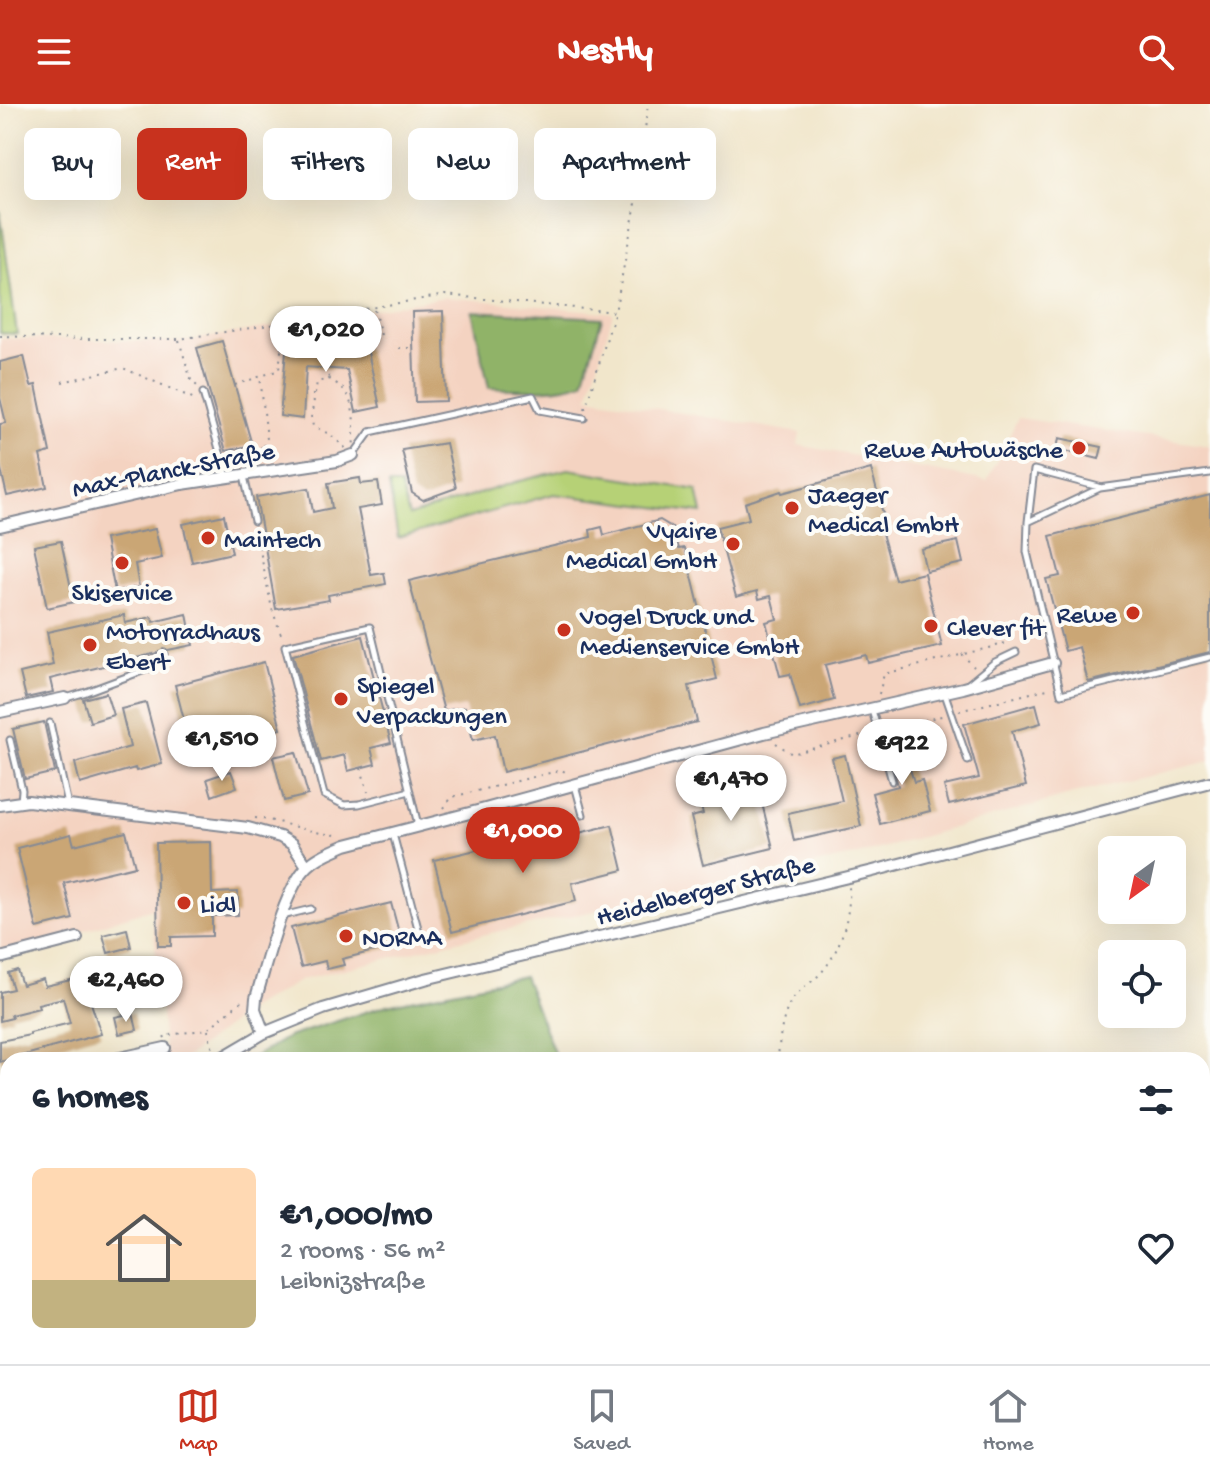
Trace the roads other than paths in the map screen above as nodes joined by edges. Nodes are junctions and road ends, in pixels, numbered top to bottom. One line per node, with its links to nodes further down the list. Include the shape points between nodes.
1 (203, 393): 6 (lane)
2 (583, 418): 3 (lane, via 540,410 533,396 370,432)
3 (353, 455): 5 (street, Max-Planck-Straße)
4 (1210, 473): 7 (lane)
5 (244, 475): 6 (street, Max-Planck-Straße); 8 (lane)
6 (227, 478): 10 (street, Max-Planck-Straße)
7 (1100, 488): 9 (lane); 9 (lane, via 1034,470)
8 (254, 521)
9 (1028, 522): 14 (lane, via 1027,552)
10 (0, 526)
11 (1016, 652): 15 (lane)
12 (164, 654): 17 (lane, via 153,667)
13 (1210, 657): 14 (lane, via 1061,694)
14 (1053, 663): 15 (street)
15 (963, 688): 16 (street)
16 (944, 693): 18 (street); 22 (lane)
17 (65, 698): 19 (street)
18 (874, 705): 23 (lane); 25 (street)
19 (0, 712)
20 (50, 723): 29 (lane)
21 (10, 740): 27 (lane)
22 (968, 761)
23 (892, 781)
24 (1210, 782): 41 (street, Heidelberger Straße, via 849,877 425,979)
25 (575, 785): 30 (street); 31 (lane)
26 (410, 791): 26 (lane, via 370,627 285,646 324,795 344,805); 32 (lane)
27 (21, 802): 28 (street); 29 (street)
28 (0, 805)
29 (68, 806): 35 (street, via 248,828 292,844)
30 (485, 809): 32 (street); 34 (lane)
31 (583, 815)
32 (418, 826): 33 (street)
33 (392, 833): 35 (street, via 346,845); 38 (lane)
34 (494, 835)
35 (307, 866): 37 (street)
36 (311, 909): 37 (lane)
37 (281, 916): 41 (street, via 256,998)
38 (420, 936)
39 (77, 938): 40 (street)
40 (0, 958)
41 (264, 1033): 44 (street, Heidelberger Straße)
42 (165, 1048): 43 (street)
43 (147, 1052)
44 (230, 1052)

